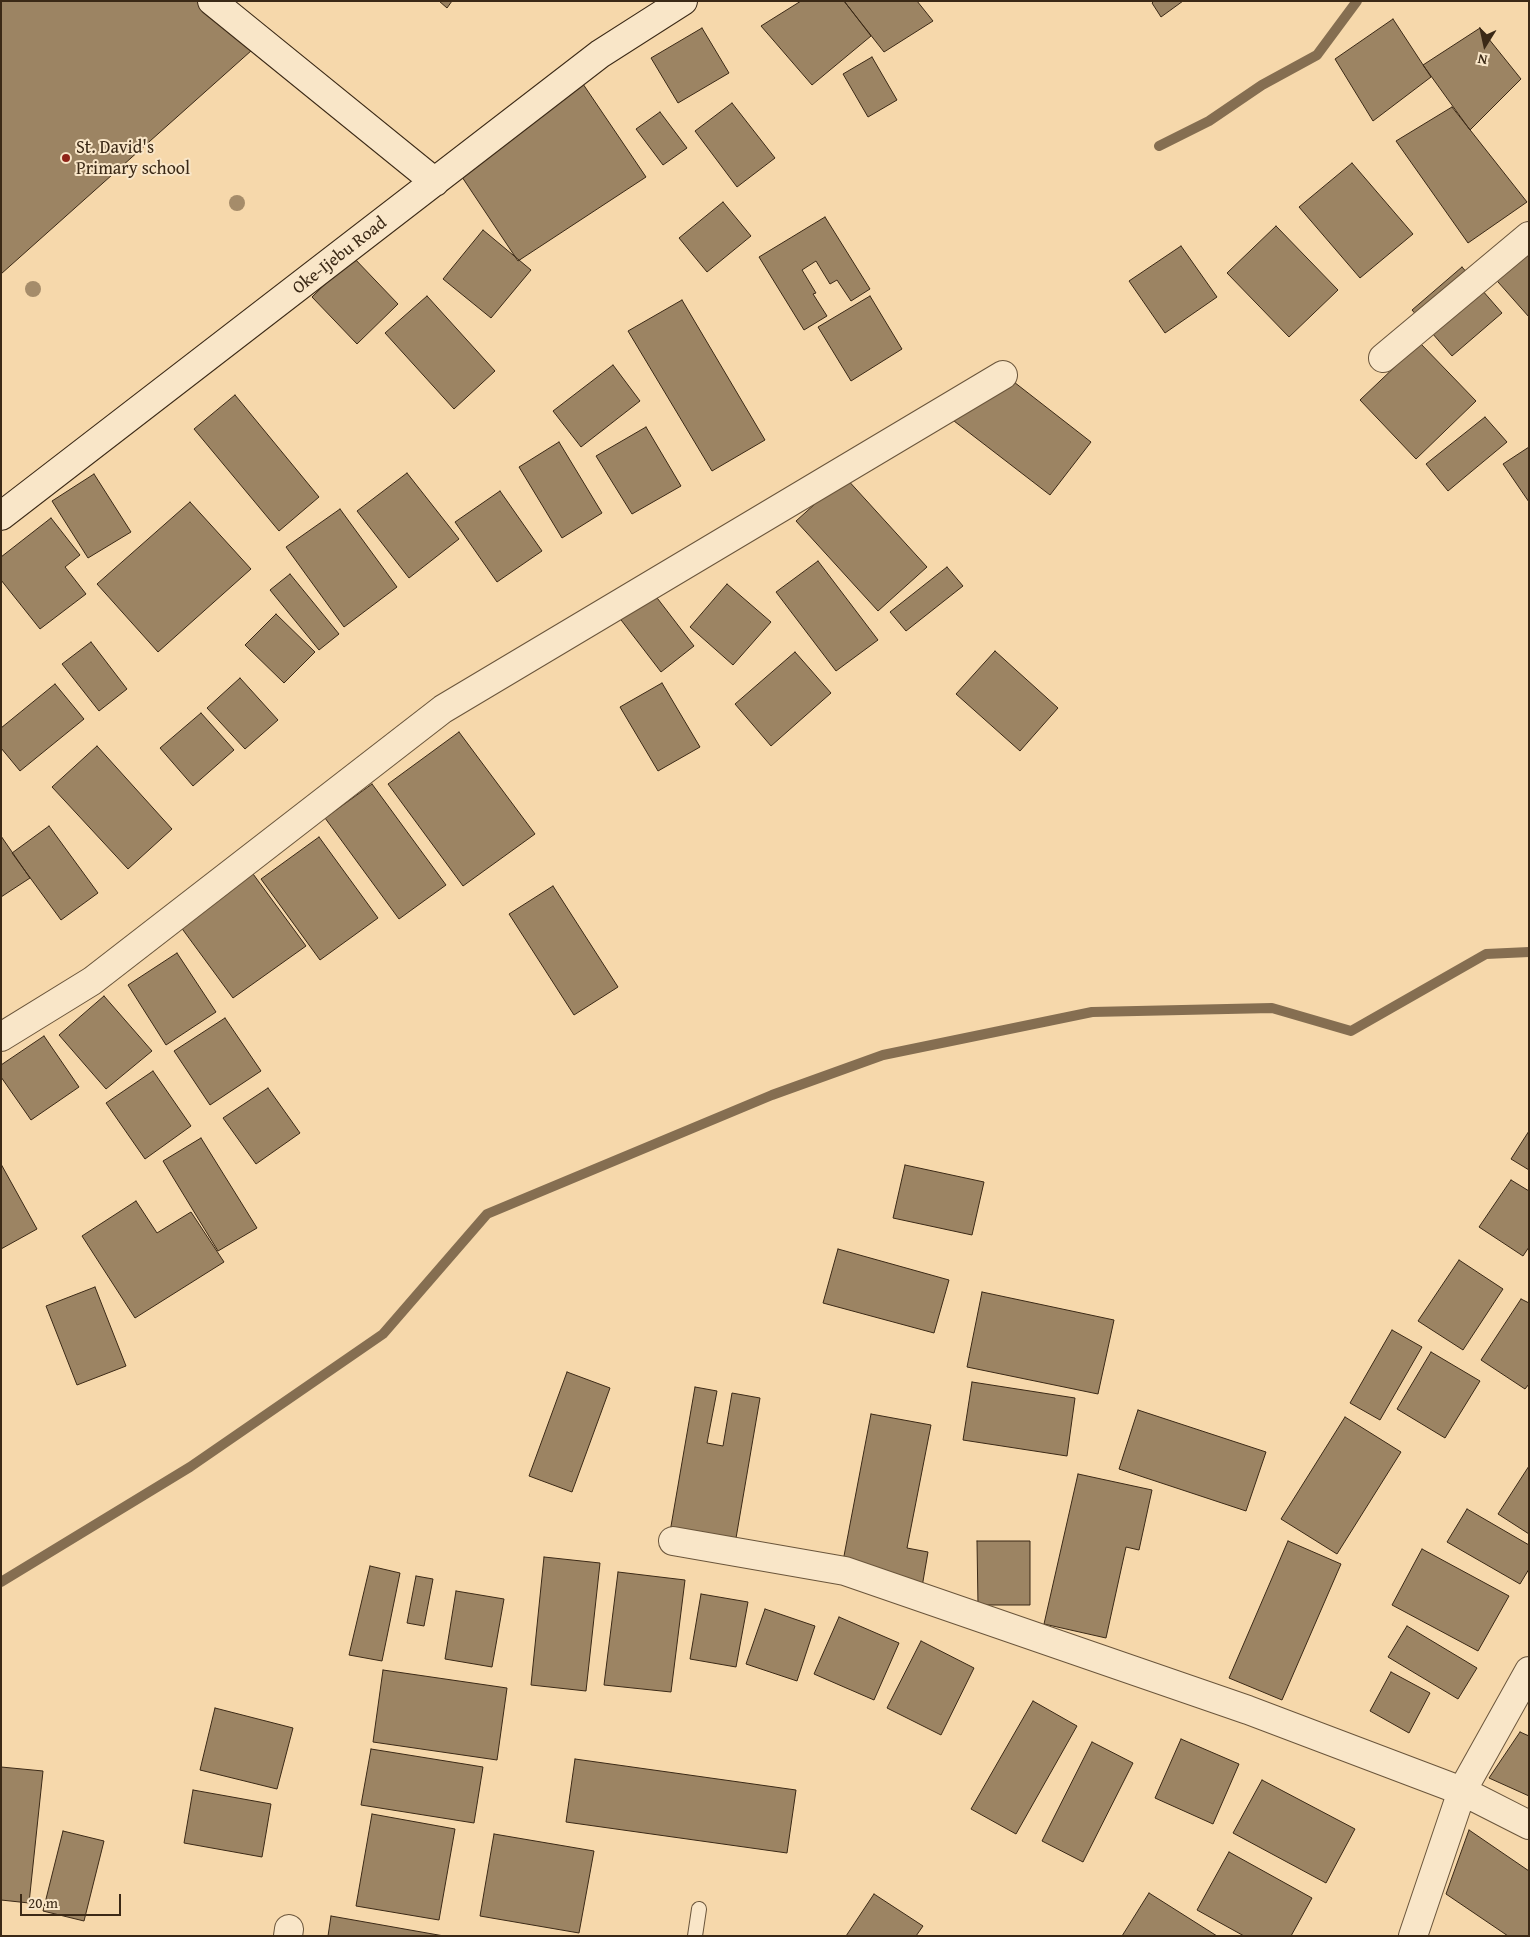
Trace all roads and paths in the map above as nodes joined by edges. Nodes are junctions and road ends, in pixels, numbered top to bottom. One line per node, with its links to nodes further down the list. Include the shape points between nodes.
1 (212, 1): 3 (street)
2 (682, 1): 3 (street, Oke-Ijebu Road, via 600,54)
3 (435, 182): 7 (street, Oke-Ijebu Road)
4 (1529, 236): 5 (street)
5 (1383, 358)
6 (1003, 374): 8 (street, via 443,709 92,980)
7 (1, 516)
8 (1, 1037)
9 (673, 1541): 11 (street, via 845,1571 1248,1710)
10 (1529, 1671): 11 (street)
11 (1462, 1791): 12 (street); 14 (street)
12 (1529, 1825)
13 (699, 1910): 15 (lane)
14 (1413, 1934)
15 (695, 1936)

